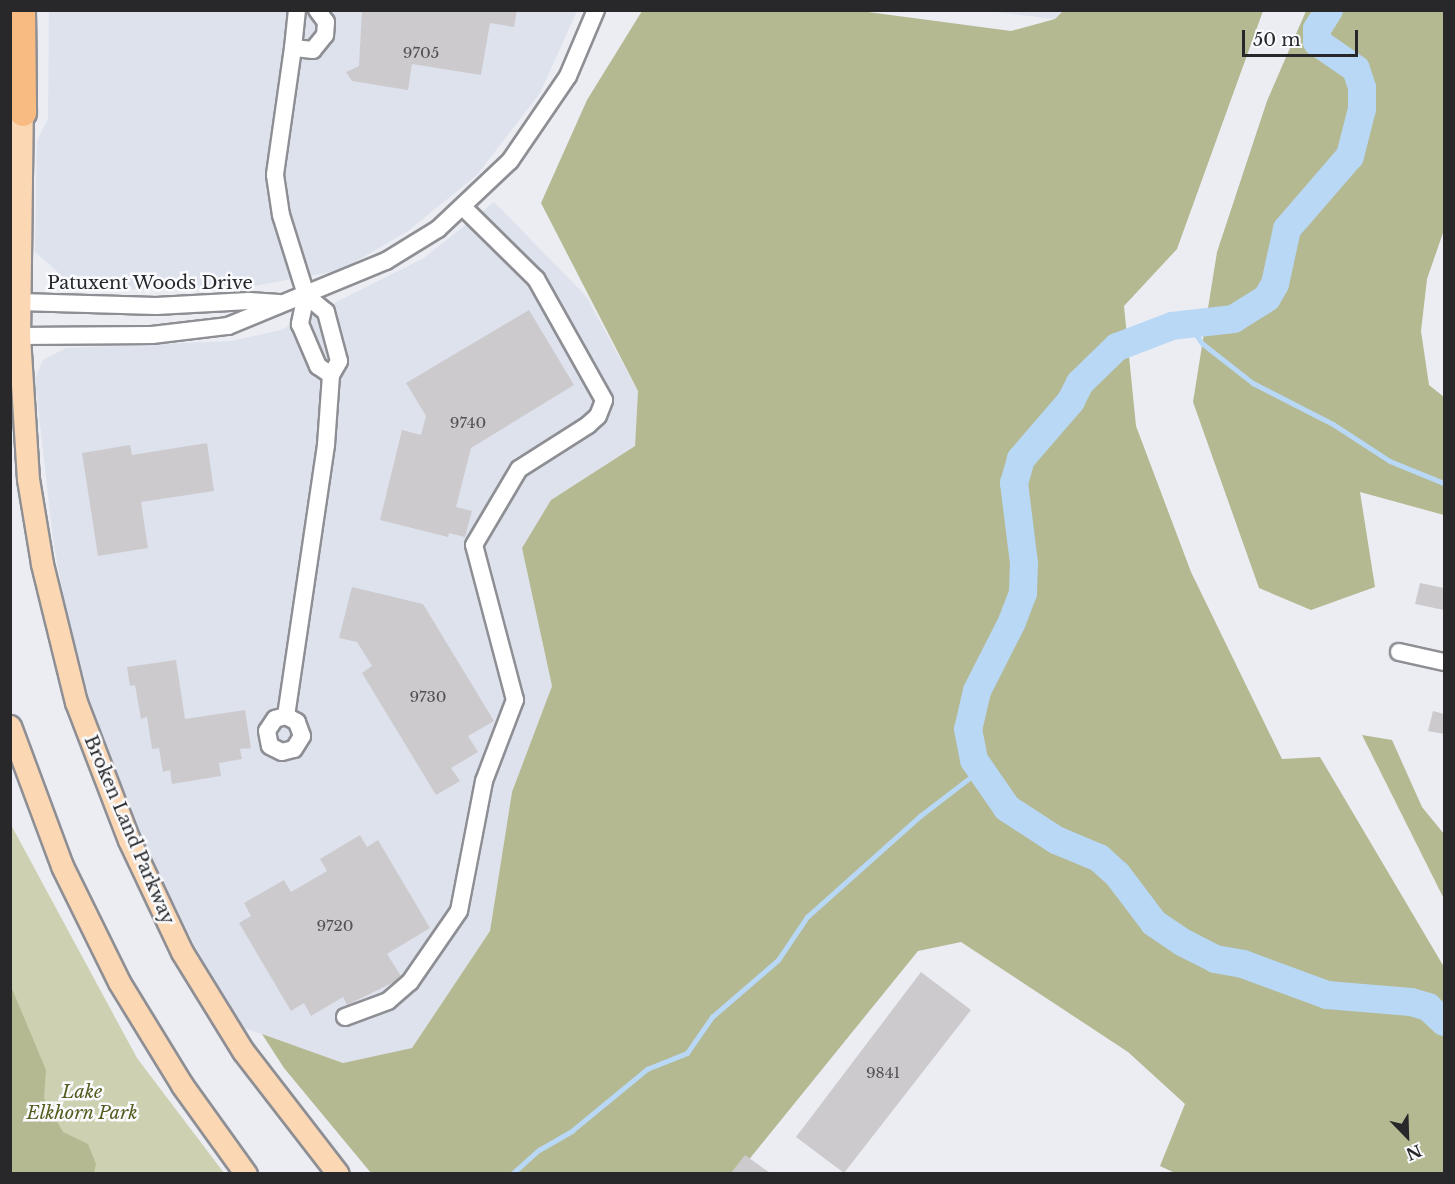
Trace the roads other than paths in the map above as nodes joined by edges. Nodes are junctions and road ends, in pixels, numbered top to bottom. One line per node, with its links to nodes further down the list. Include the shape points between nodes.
1 (15, 10): 7 (main road, Broken Land Parkway)
2 (22, 10): 7 (highway)
3 (297, 10): 6 (street)
4 (317, 10): 6 (street, via 326,22 323,40 313,50)
5 (596, 10): 8 (street, Patuxent Woods Drive, via 568,76 552,102 510,161)
6 (293, 48): 9 (street, via 275,175 281,215)
7 (23, 113): 10 (main road, Broken Land Parkway)
8 (464, 208): 9 (street, Patuxent Woods Drive, via 393,256); 18 (street, via 537,279 604,400 598,416 588,425 519,469 474,545 515,700 484,781 459,910 411,982 388,1001)
9 (306, 295): 11 (street, Patuxent Woods Drive); 13 (street, via 300,324 318,366); 13 (street, via 326,312 336,338 339,362)
10 (15, 302): 11 (street, Patuxent Woods Drive, via 156,306); 12 (main road, Broken Land Parkway)
11 (280, 303): 12 (street, Patuxent Woods Drive, via 228,326 196,332)
12 (15, 336): 20 (main road, Broken Land Parkway, via 28,479 42,564 76,702 100,772 158,904 210,1001 278,1100)
13 (331, 375): 16 (street, via 326,445)
14 (1399, 652): 15 (street)
15 (1444, 662)
16 (286, 716)
17 (10, 726): 19 (main road, via 62,866 119,982 182,1085)
18 (345, 1017)
19 (246, 1173)
20 (338, 1173)

